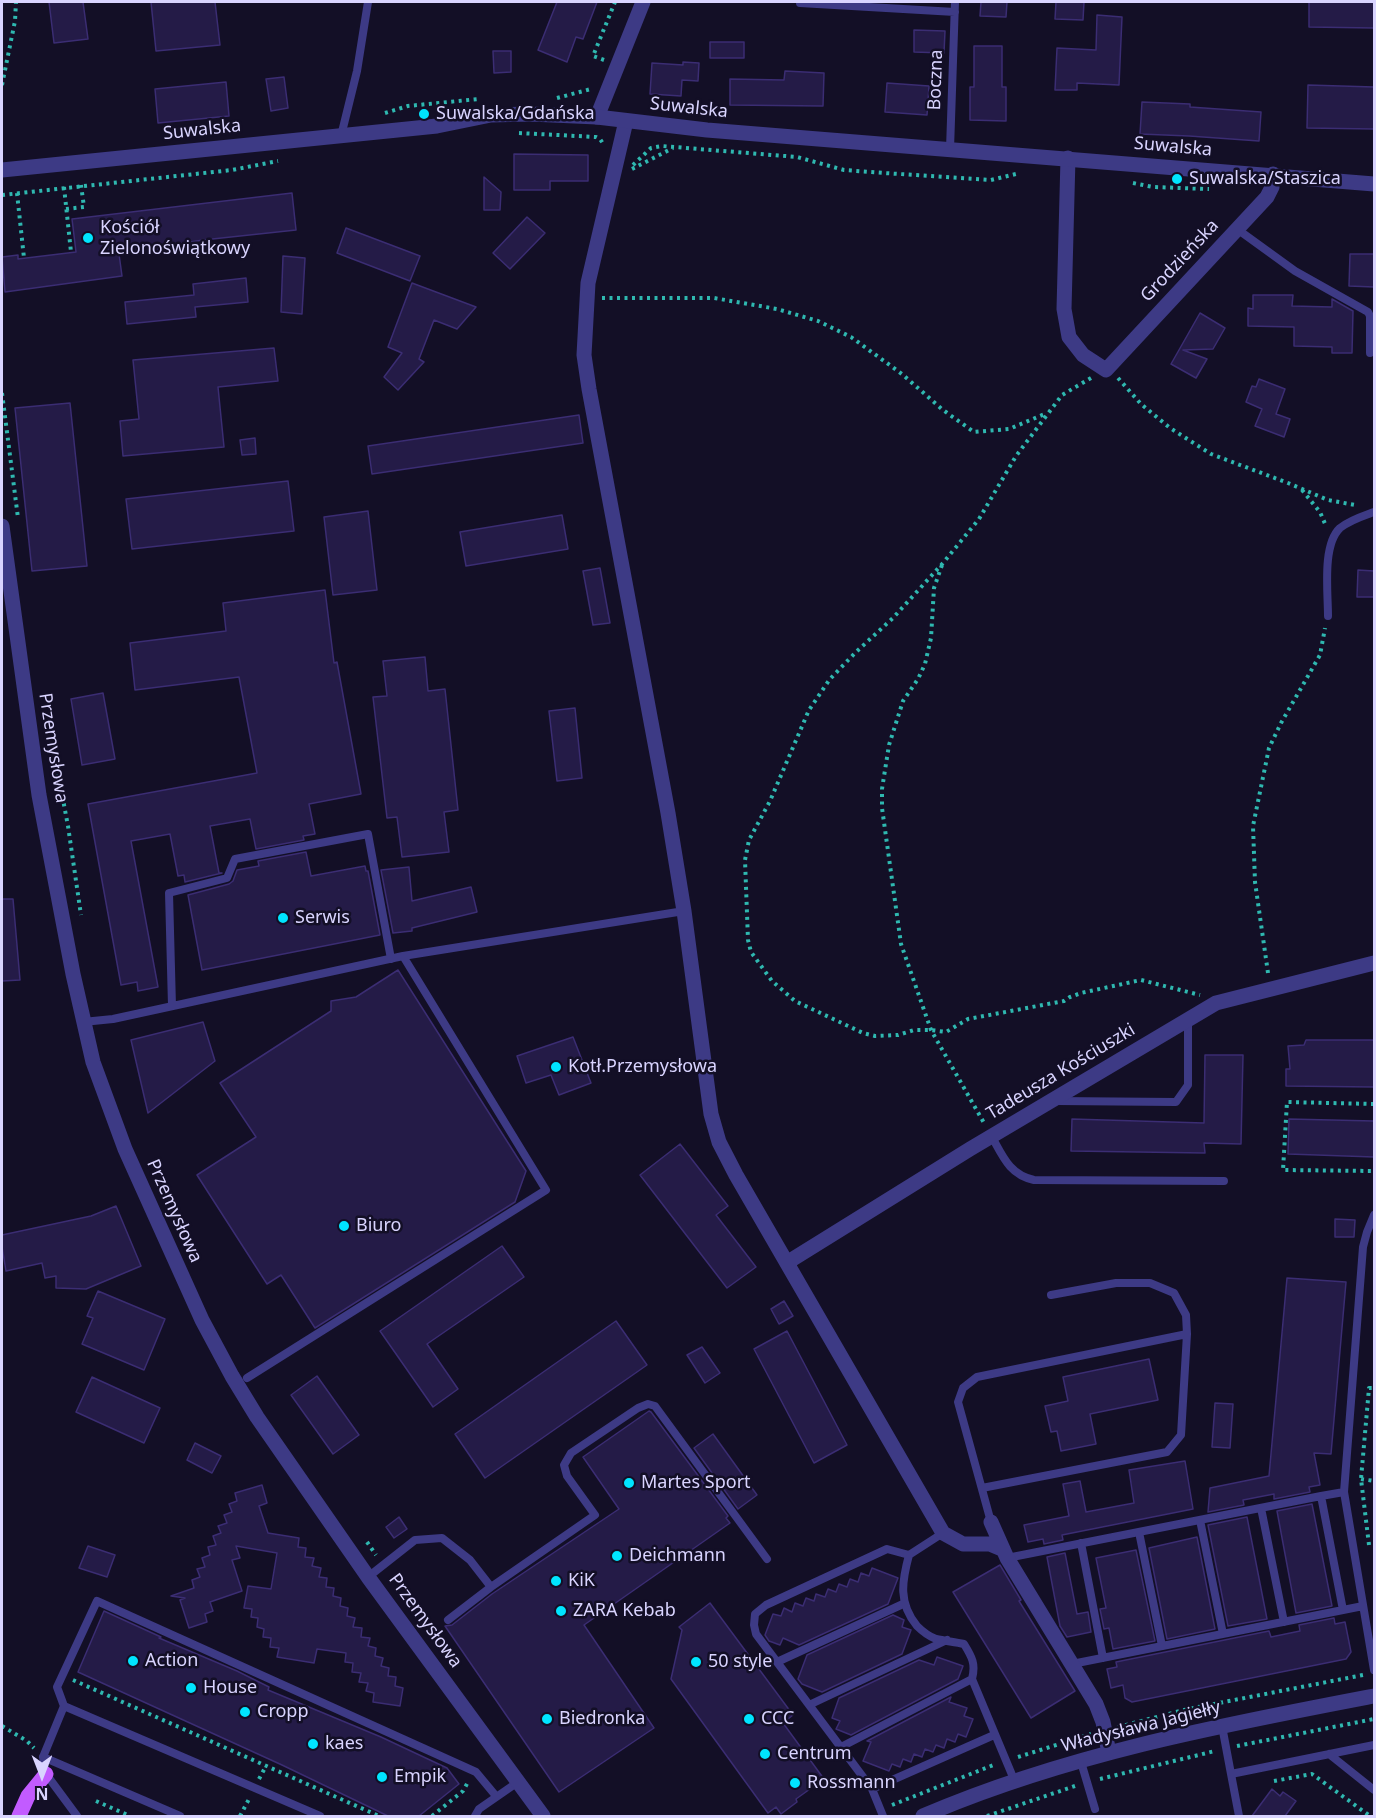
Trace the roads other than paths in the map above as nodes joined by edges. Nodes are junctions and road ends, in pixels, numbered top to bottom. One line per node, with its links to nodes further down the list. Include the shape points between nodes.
1 (368, 2): 8 (lane)
2 (643, 2): 6 (street)
3 (955, 2): 5 (lane, Boczna)
4 (800, 3): 5 (lane)
5 (955, 12): 9 (lane, Boczna)
6 (597, 117): 7 (street, Suwalska); 8 (street, Suwalska, via 491,115 437,126)
7 (626, 121): 9 (street, Suwalska); 19 (street, via 588,283 584,355)
8 (341, 136): 11 (street, Suwalska)
9 (950, 149): 10 (street, Suwalska)
10 (1068, 158): 12 (street, Suwalska); 14 (street, Grodzieńska, via 1065,309 1069,337 1083,355 1106,370)
11 (2, 170)
12 (1273, 174): 13 (street, Suwalska); 14 (street, Grodzieńska, via 1267,197)
13 (1374, 184)
14 (1237, 229): 15 (lane, via 1294,271 1368,312)
15 (1370, 353)
16 (1374, 512): 18 (lane, via 1339,530 1328,550)
17 (2, 526): 25 (street, Przemysłowa, via 39,795)
18 (1328, 616)
19 (684, 911): 20 (lane); 30 (street, via 711,1114 719,1142)
20 (403, 956): 21 (lane); 33 (lane, via 546,1190)
21 (391, 959): 23 (lane); 23 (lane, via 368,834 235,859 227,878 169,893)
22 (1374, 963): 24 (street, Tadeusza Kościuszki, via 1216,1003)
23 (172, 1006): 25 (lane)
24 (1188, 1019): 26 (street, Tadeusza Kościuszki); 26 (lane, via 1188,1085 1176,1102)
25 (83, 1022): 46 (street, Przemysłowa, via 93,1062 125,1149 202,1320 257,1417)
26 (1052, 1101): 27 (street, Tadeusza Kościuszki)
27 (992, 1137): 28 (lane, via 1007,1164 1024,1178); 30 (street, Tadeusza Kościuszki)
28 (1224, 1180)
29 (1374, 1215): 35 (lane, via 1364,1247)
30 (788, 1262): 41 (street)
31 (1050, 1295): 32 (lane, via 1116,1283 1150,1283 1174,1293 1186,1315)
32 (1186, 1334): 34 (lane, via 1180,1435 1167,1452); 34 (lane, via 978,1377 963,1388 958,1402)
33 (247, 1378)
34 (982, 1488): 39 (lane)
35 (1344, 1492): 36 (lane); 49 (lane)
36 (1321, 1496): 37 (lane); 50 (lane)
37 (1261, 1508): 38 (lane); 52 (lane)
38 (1200, 1520): 40 (lane); 53 (lane)
39 (991, 1522): 43 (street)
40 (1139, 1532): 42 (lane); 55 (lane)
41 (943, 1533): 43 (street, via 963,1544 990,1544); 44 (lane)
42 (1082, 1543): 43 (lane); 56 (lane)
43 (1004, 1554): 58 (street)
44 (909, 1555): 48 (lane, via 903,1578); 57 (lane, via 887,1549 766,1605 755,1614 754,1625 756,1634)
45 (767, 1559): 47 (lane, via 655,1406 648,1404 571,1453 564,1465 567,1476 595,1515)
46 (368, 1576): 47 (lane, via 415,1540 442,1538 470,1560); 74 (street, Przemysłowa)
47 (491, 1587): 51 (lane)
48 (903, 1604): 54 (lane, via 922,1632); 57 (lane)
49 (1363, 1606): 50 (lane); 59 (lane)
50 (1343, 1610): 52 (lane)
51 (448, 1620)
52 (1284, 1622): 53 (lane)
53 (1223, 1634): 55 (lane)
54 (948, 1640): 60 (lane, via 964,1644 973,1658); 62 (lane)
55 (1162, 1646): 56 (lane)
56 (1103, 1658): 58 (lane)
57 (777, 1662): 62 (lane)
58 (1072, 1664): 68 (street, via 1096,1704)
59 (1374, 1670)
60 (972, 1679): 65 (lane); 67 (lane)
61 (1374, 1696): 64 (street, Władysława Jagiełły)
62 (809, 1705): 67 (lane)
63 (64, 1706): 70 (lane); 78 (lane, via 57,1687 97,1600 476,1772); 83 (lane)
64 (1222, 1726): 68 (street, Władysława Jagiełły); 73 (lane)
65 (994, 1735): 75 (lane); 76 (lane)
66 (1374, 1745): 69 (lane)
67 (841, 1748): 76 (lane)
68 (1109, 1754): 71 (street, Władysława Jagiełły)
69 (1329, 1754): 73 (lane); 77 (lane)
70 (43, 1757): 72 (lane); 82 (lane)
71 (1081, 1762): 75 (street, Władysława Jagiełły); 79 (lane)
72 (46, 1774): 80 (main road); 81 (lane)
73 (1231, 1774): 88 (lane)
74 (518, 1782): 78 (lane); 85 (street, Przemysłowa)
75 (1015, 1782): 87 (street, Władysława Jagiełły)
76 (872, 1789): 86 (lane)
77 (1374, 1790)
78 (496, 1797): 84 (lane)
79 (1095, 1809)
80 (19, 1816)
81 (77, 1816)
82 (180, 1816)
83 (320, 1816)
84 (475, 1816)
85 (543, 1816)
86 (883, 1816)
87 (923, 1816)
88 (1239, 1816)

